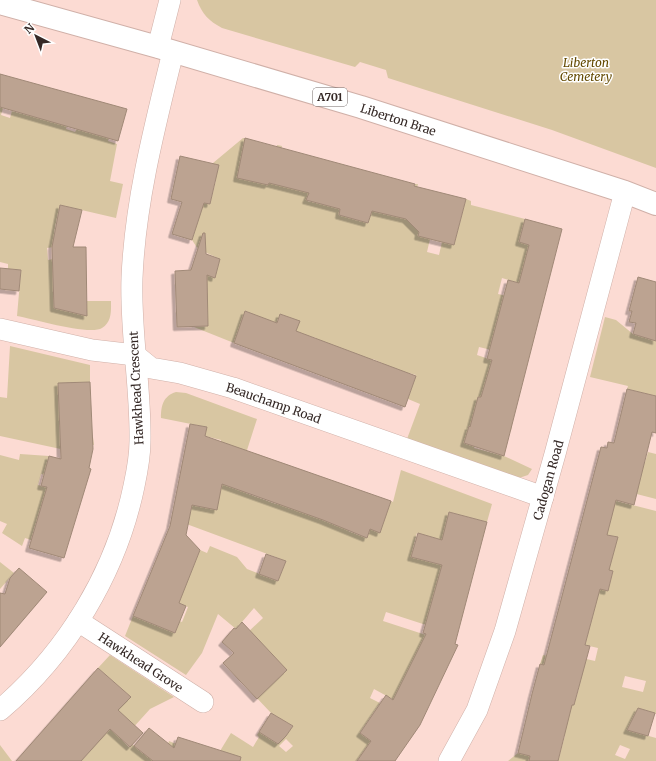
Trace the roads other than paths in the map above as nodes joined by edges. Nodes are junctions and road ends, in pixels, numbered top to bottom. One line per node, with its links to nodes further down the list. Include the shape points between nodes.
1 (170, 0): 3 (street, Hawkhead Crescent)
2 (0, 3): 3 (main road, Liberton Brae / A701)
3 (165, 49): 4 (main road, Liberton Brae / A701, via 362,107); 7 (street, Hawkhead Crescent, via 154,133 136,232 132,280)
4 (625, 192): 5 (main road, Liberton Brae / A701); 8 (street, Cadogan Road)
5 (656, 204)
6 (0, 329): 7 (street, via 92,350)
7 (134, 355): 8 (street, Beauchamp Road, via 151,368 233,388); 9 (street, Hawkhead Crescent, via 140,443 132,497 124,527 106,571)
8 (543, 497): 12 (street, Cadogan Road, via 505,631 480,703)
9 (78, 621): 10 (street, Hawkhead Grove); 11 (street, Hawkhead Crescent, via 36,676)
10 (203, 702)
11 (0, 710)
12 (449, 761)

